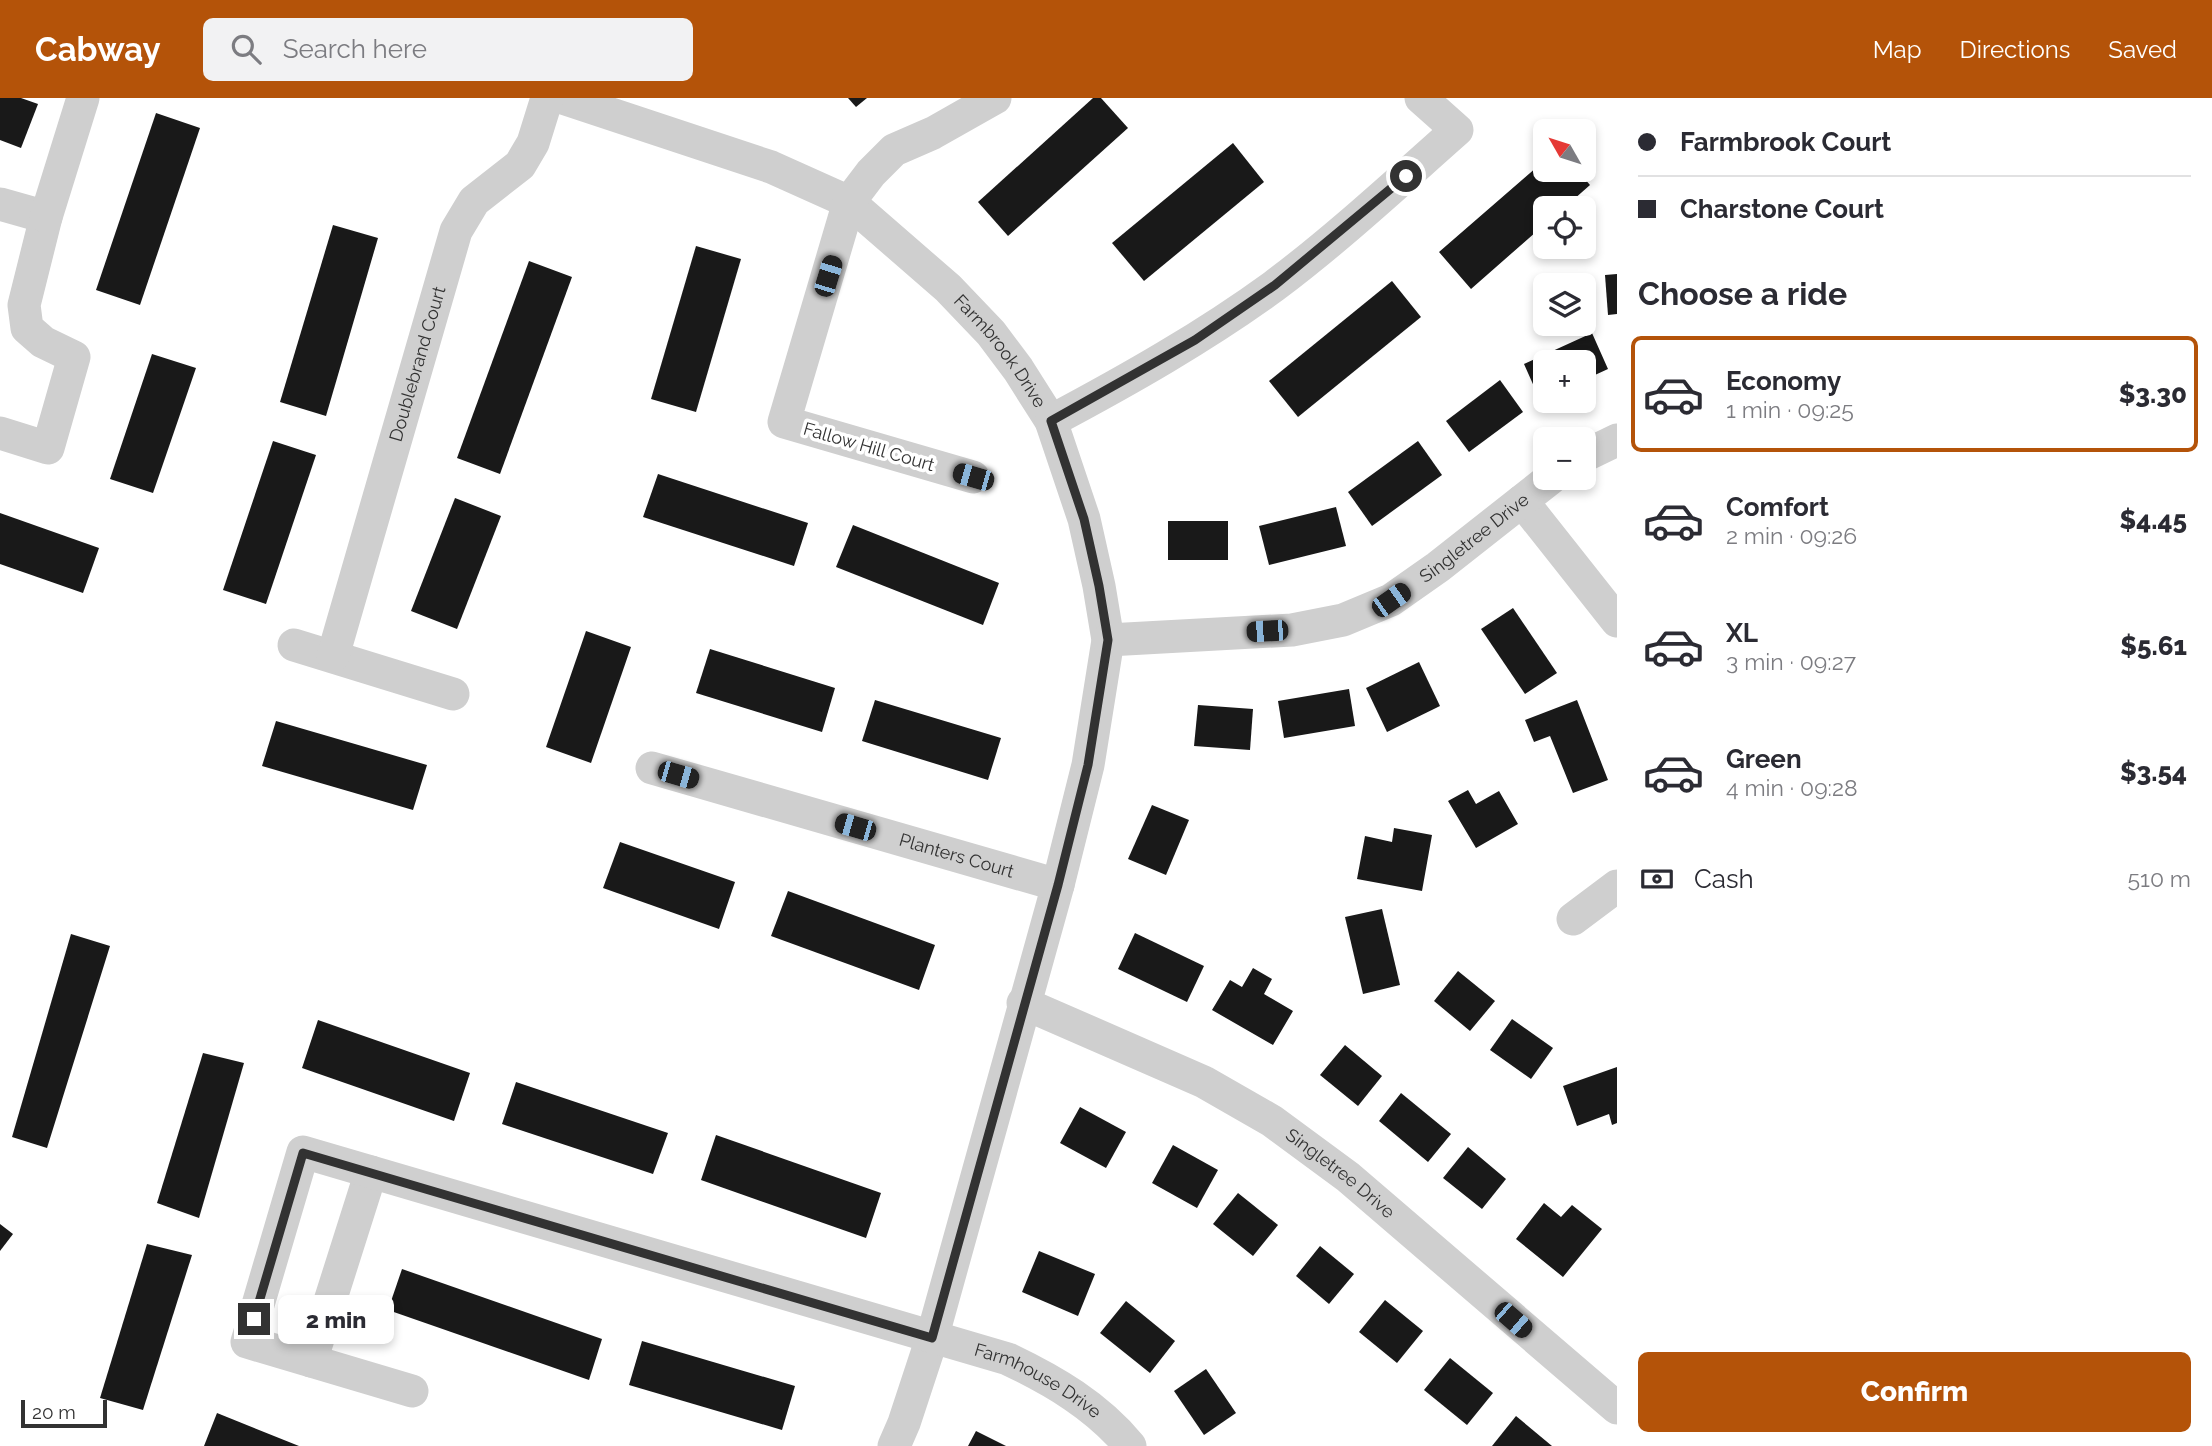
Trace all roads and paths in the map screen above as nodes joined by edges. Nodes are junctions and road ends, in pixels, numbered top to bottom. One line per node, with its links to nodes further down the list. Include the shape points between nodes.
1 (83, 98): 8 (street)
2 (547, 98): 19 (street, Doublebrand Court, via 533,143 520,165 474,201 456,231)
3 (563, 98): 6 (street, Farmbrook Drive, via 771,167)
4 (995, 98): 6 (street, via 894,150)
5 (1422, 98): 9 (street, via 1457,130 1371,206 1275,285 1195,340)
6 (849, 202): 9 (street, Farmbrook Drive, via 948,288 991,333); 13 (street, Fallow Hill Court, via 784,422)
7 (0, 204): 8 (street)
8 (46, 217): 10 (street, via 24,305 27,328 43,342 74,357 48,448)
9 (1051, 421): 17 (street, Farmbrook Drive, via 1084,519)
10 (0, 433)
11 (1617, 440): 12 (street)
12 (1596, 450)
13 (973, 477)
14 (1536, 490): 15 (street, Singletree Drive)
15 (1522, 501): 16 (street); 17 (street, Singletree Drive, via 1391,600 1343,620 1292,630)
16 (1617, 621)
17 (1108, 640): 22 (street, Farmbrook Drive, via 1088,765)
18 (294, 645): 19 (street)
19 (334, 656): 20 (street)
20 (453, 694)
21 (652, 768): 22 (street, Planters Court)
22 (1058, 885): 25 (street, Farmbrook Drive)
23 (1617, 886): 24 (street)
24 (1573, 919)
25 (1023, 1003): 27 (street, Farmbrook Drive); 30 (street, Singletree Drive, via 1204,1082 1272,1121 1348,1177)
26 (371, 1172): 27 (street, Farmhouse Drive); 28 (street); 28 (street, Farmhouse Drive, via 303,1153 247,1342)
27 (932, 1338): 31 (street, Farmbrook Drive); 32 (street, Farmhouse Drive, via 1008,1359 1048,1378 1114,1427)
28 (311, 1362): 29 (street)
29 (412, 1391)
30 (1617, 1408)
31 (894, 1446)
32 (1130, 1446)

